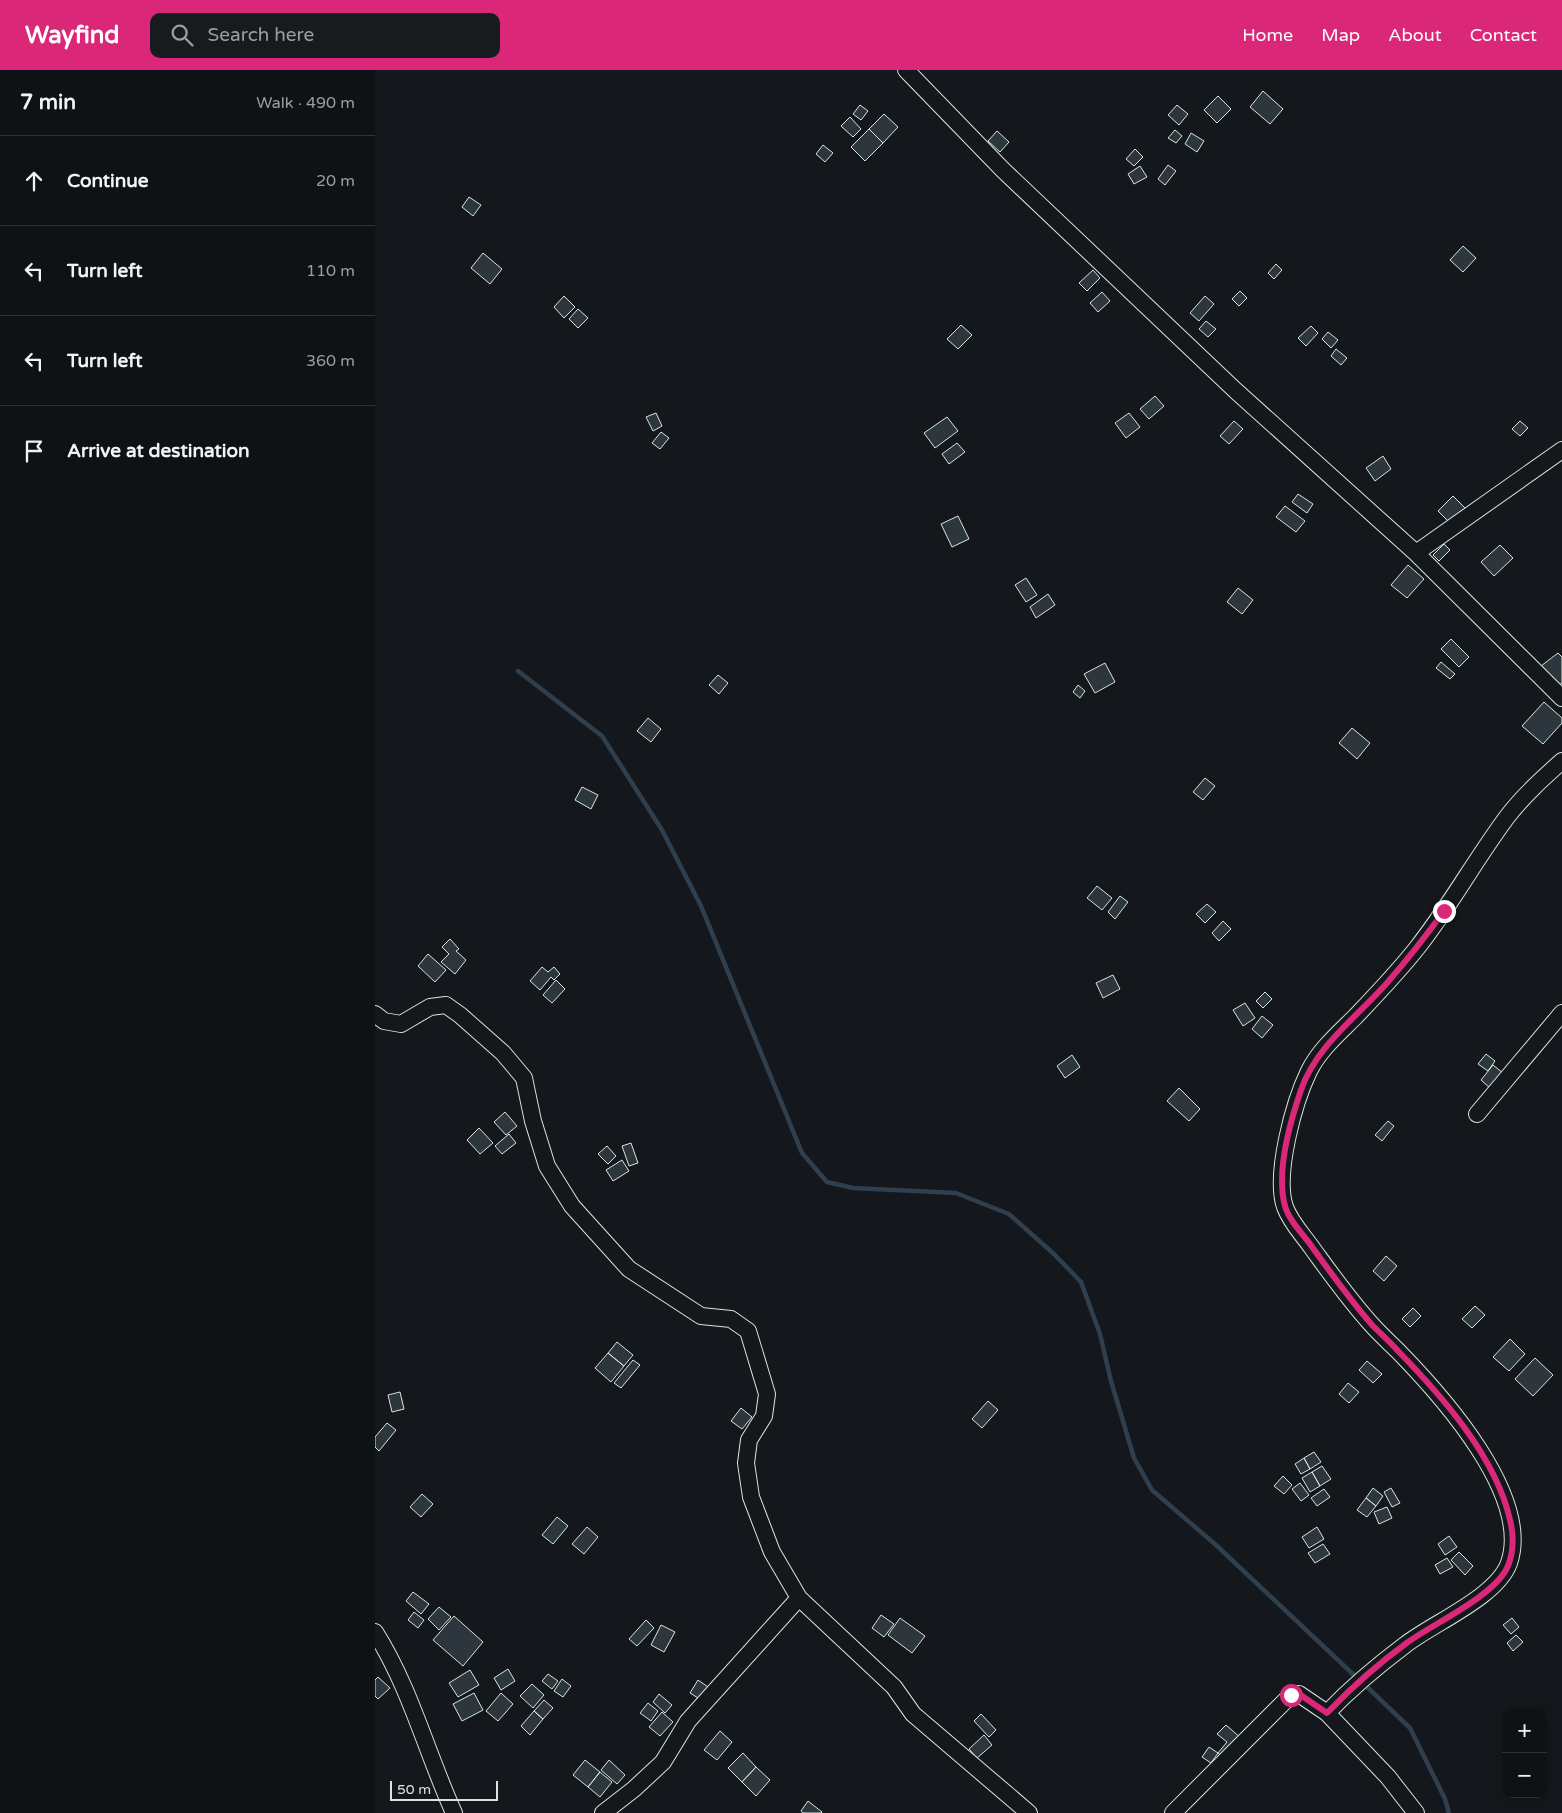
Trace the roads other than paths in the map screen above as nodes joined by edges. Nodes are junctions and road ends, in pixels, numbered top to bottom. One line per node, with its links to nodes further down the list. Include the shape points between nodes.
1 (906, 70): 3 (street, via 1003,170 1149,309 1305,455)
2 (1562, 450): 3 (street)
3 (1416, 553): 4 (street)
4 (1562, 698)
5 (1562, 760): 11 (street, via 1508,816 1416,948 1327,1045 1310,1069 1301,1090 1284,1158 1281,1187 1285,1208 1296,1227 1369,1321 1436,1392 1483,1453 1506,1502 1513,1530 1510,1560 1497,1582 1482,1596 1407,1643 1351,1688)
6 (1562, 1013): 8 (street)
7 (375, 1014): 9 (street, via 384,1021 401,1024 430,1007 446,1005 461,1015 525,1078 533,1121 547,1166 572,1206 629,1270 701,1316 731,1319 748,1331 767,1394 764,1416 749,1440 746,1462 751,1497 772,1552)
8 (1477, 1114)
9 (799, 1598): 13 (street, via 688,1721 663,1762); 14 (street, via 894,1687 913,1714)
10 (375, 1632): 12 (street, via 405,1693)
11 (1327, 1713): 15 (street, via 1299,1694 1291,1695); 16 (street, via 1388,1777)
12 (455, 1813)
13 (603, 1813)
14 (1029, 1813)
15 (1173, 1813)
16 (1416, 1813)

